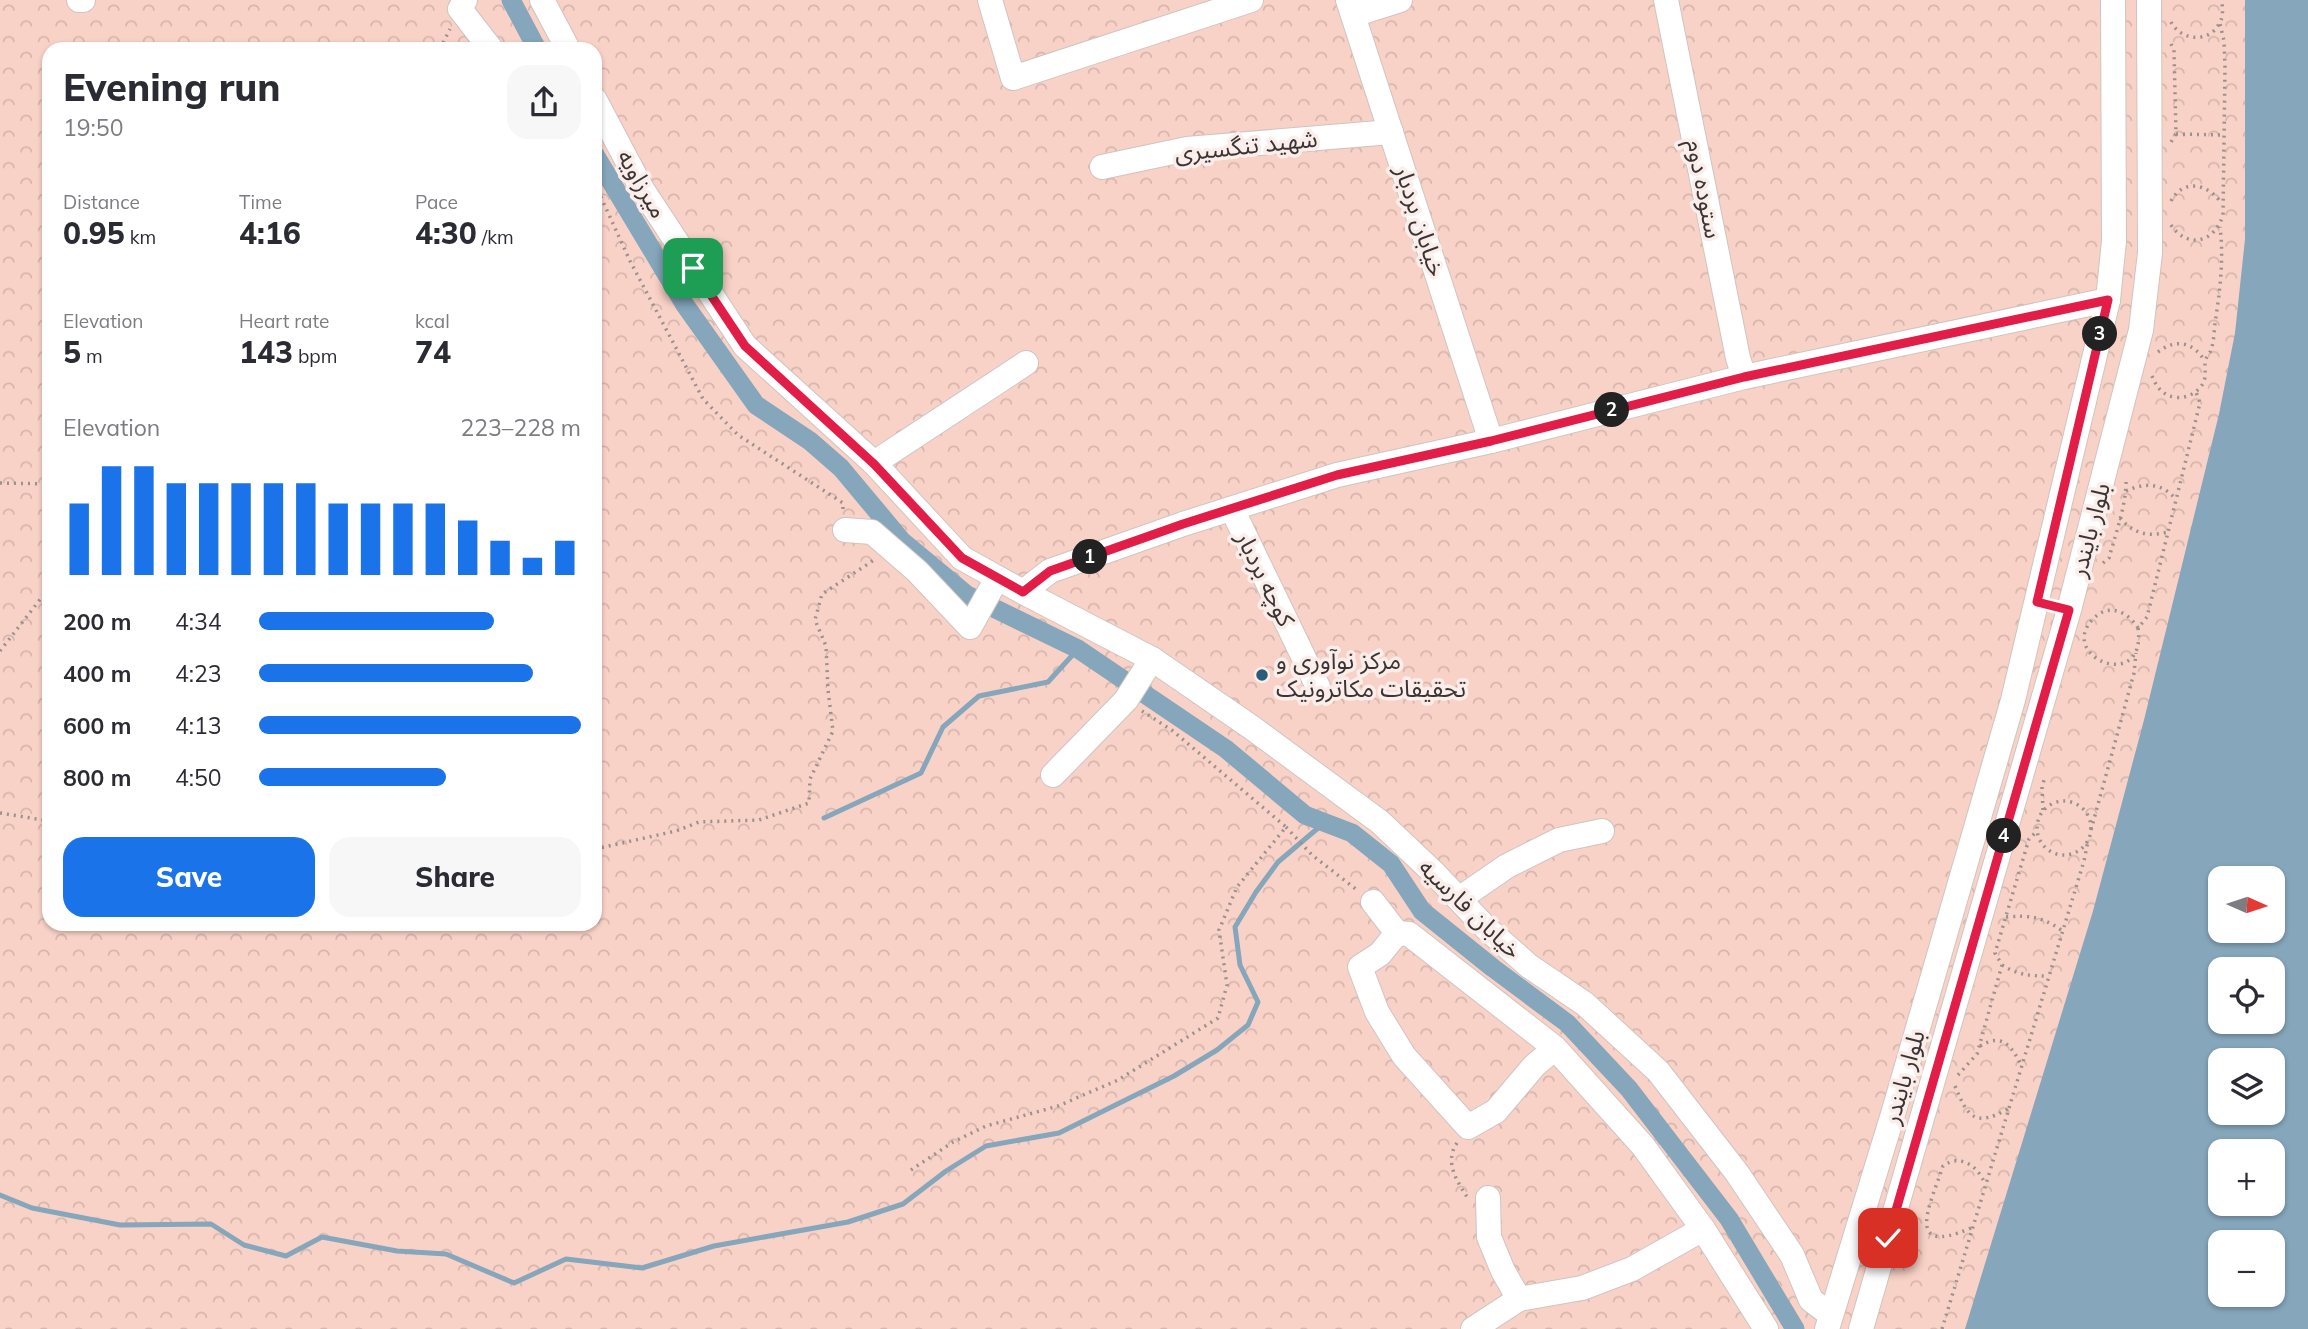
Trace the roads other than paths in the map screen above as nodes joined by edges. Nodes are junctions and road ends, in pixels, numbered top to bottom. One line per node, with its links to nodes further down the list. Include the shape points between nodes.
1 (465, 0): 10 (street, via 460,9)
2 (542, 0): 11 (street)
3 (990, 0): 4 (street, via 1013,78)
4 (1251, 0)
5 (1400, 0): 8 (street)
6 (2113, 0): 15 (street, بلوار بایندر, via 2114,241)
7 (1670, 1): 17 (street, ستوده دوم)
8 (1351, 7): 13 (street, خیابان بردبار)
9 (2159, 7): 25 (street, بلوار بایندر, via 2150,253 2141,330)
10 (486, 42)
11 (564, 42)
12 (602, 113): 19 (street, میرزاویه, via 642,189 745,346)
13 (1391, 132): 14 (street, شهید تنگسیری, via 1187,149); 18 (street, خیابان بردبار)
14 (1102, 167)
15 (2108, 300): 17 (street); 24 (street, بلوار بایندر)
16 (1026, 363): 19 (street)
17 (1744, 377): 18 (street)
18 (1491, 441): 20 (street, via 1337,475)
19 (874, 464): 23 (street, میرزاویه)
20 (1231, 509): 22 (street, via 1050,571); 27 (street, کوچه بردبار)
21 (845, 530): 23 (street, via 872,532 970,628)
22 (1023, 592): 23 (street, میرزاویه); 26 (street, خیابان فارسیه)
23 (989, 593)
24 (2037, 602): 25 (street); 37 (street, بلوار بایندر, via 1901,1088)
25 (2069, 610): 40 (street, بلوار بایندر)
26 (1138, 681): 28 (street); 30 (street, خیابان فارسیه, via 1251,727 1380,822)
27 (1318, 687)
28 (1053, 775)
29 (1602, 831): 30 (street, via 1559,840 1507,866)
30 (1459, 899): 37 (street, خیابان فارسیه, via 1529,966 1585,1004 1658,1071 1751,1194 1792,1255 1811,1300)
31 (1373, 902): 32 (street)
32 (1397, 933): 33 (street, خیابان فارسیه, via 1409,934); 33 (street, via 1380,954 1360,967 1377,1012 1404,1056 1468,1127 1496,1111)
33 (1555, 1048): 35 (street, خیابان فارسیه, via 1643,1146)
34 (1488, 1210): 36 (street, via 1489,1237)
35 (1703, 1229): 36 (street, via 1632,1269 1582,1287); 39 (street, خیابان فارسیه)
36 (1519, 1299): 38 (street)
37 (1829, 1322)
38 (1473, 1329)
39 (1766, 1329)
40 (1861, 1329)

